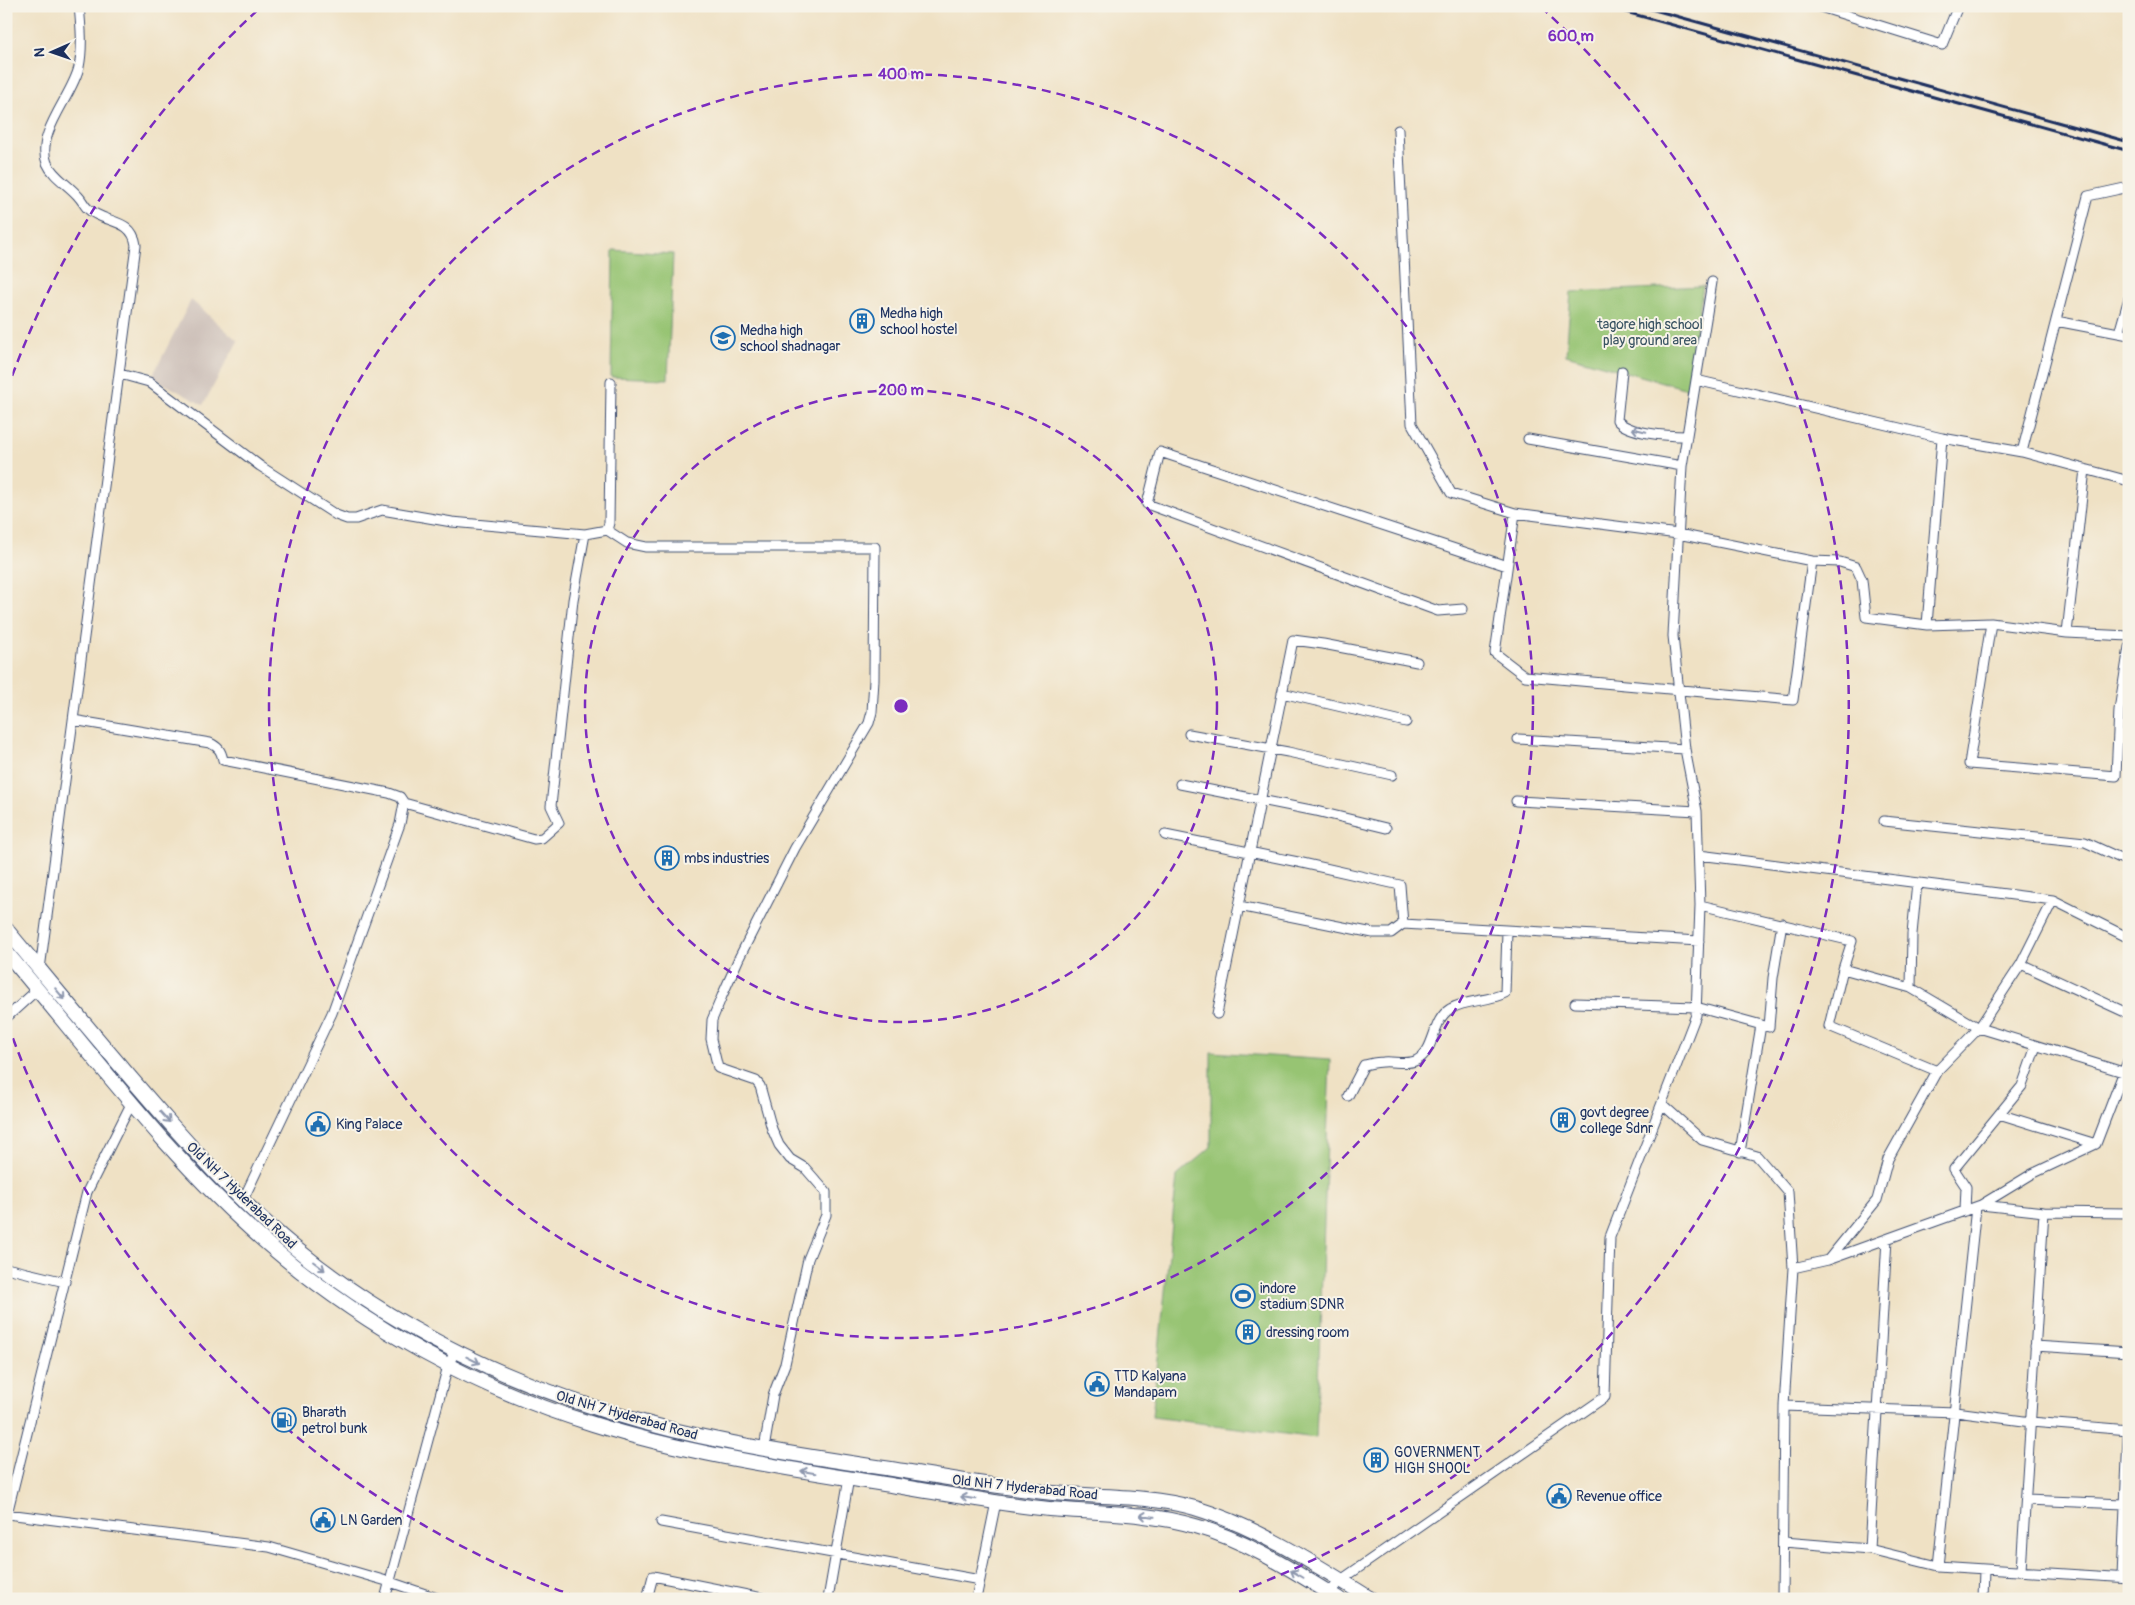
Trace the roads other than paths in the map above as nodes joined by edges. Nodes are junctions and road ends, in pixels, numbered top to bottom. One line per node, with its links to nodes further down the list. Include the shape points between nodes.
1 (79, 6): 12 (street, via 79,68 50,130 47,162 54,174 88,209 118,221 134,237 136,245)
2 (1817, 6): 3 (street, via 1942,45)
3 (1958, 6)
4 (1398, 130): 22 (street, via 1412,424 1451,493)
5 (2129, 187): 8 (street, via 2088,196)
6 (1712, 282): 13 (street)
7 (2129, 298): 9 (street)
8 (2056, 320): 9 (street); 18 (street)
9 (2119, 333): 10 (street)
10 (2129, 335)
11 (1622, 371): 15 (street, one-way to 11, via 1655,434 1621,425 1617,420)
12 (120, 374): 24 (street, via 149,382 260,466 336,516 356,519 382,510 452,522); 39 (street)
13 (1696, 380): 15 (street); 16 (street)
14 (611, 382): 23 (street)
15 (1687, 436): 19 (street)
16 (1942, 438): 18 (street); 30 (street)
17 (1528, 440): 19 (street)
18 (2022, 452): 20 (street)
19 (1682, 466): 25 (street)
20 (2085, 469): 21 (street); 31 (street)
21 (2129, 481)
22 (1514, 513): 25 (street); 27 (street)
23 (607, 530): 24 (street); 110 (street, via 627,543 646,547 875,547 874,680 869,723 795,848 739,958 712,1020 712,1052 718,1068 756,1081 779,1145 826,1192 826,1215 808,1259)
24 (585, 534): 49 (street, via 573,600 551,806 559,823 542,838 534,839)
25 (1678, 534): 26 (street); 35 (street, via 1673,636)
26 (1812, 561): 30 (street, via 1840,562 1856,567 1862,580 1866,617); 35 (street, via 1793,700)
27 (1507, 566): 28 (street, via 1160,452 1147,504 1438,611); 35 (street, via 1495,653 1525,676)
28 (1463, 609)
29 (1991, 623): 30 (street); 31 (street); 37 (street, via 1969,764 2116,776)
30 (1927, 625)
31 (2067, 633): 32 (street)
32 (2129, 636)
33 (2129, 647): 37 (street)
34 (1417, 662): 36 (street, via 1294,640)
35 (1678, 691): 43 (street)
36 (1282, 693): 40 (street); 44 (street)
37 (2119, 710): 38 (street)
38 (2129, 712)
39 (73, 720): 49 (street, via 210,743 218,747 223,760 389,793 400,797); 69 (street)
40 (1406, 722)
41 (1189, 734): 44 (street)
42 (1518, 739): 43 (street)
43 (1685, 748): 50 (street)
44 (1271, 749): 45 (street); 47 (street)
45 (1392, 775)
46 (1180, 784): 47 (street)
47 (1260, 801): 52 (street); 54 (street)
48 (1516, 801): 50 (street)
49 (404, 803): 90 (street, via 400,824 332,1012)
50 (1697, 811): 55 (street)
51 (1884, 821): 56 (street, via 2086,842)
52 (1386, 828)
53 (1165, 835): 54 (street)
54 (1250, 853): 60 (street); 62 (street, via 1400,885)
55 (1699, 855): 57 (street); 59 (street)
56 (2129, 862)
57 (1917, 883): 58 (street); 71 (street)
58 (2052, 900): 65 (street); 68 (street)
59 (1700, 905): 61 (street); 66 (street)
60 (1239, 906): 62 (street, via 1373,933 1391,932); 75 (street)
61 (1782, 923): 70 (street, via 1852,941); 78 (street, via 1769,1027)
62 (1404, 924): 64 (street)
63 (6, 929): 69 (main road, Old NH 7 Hyderabad Road)
64 (1507, 931): 66 (street); 84 (street, via 1505,993 1449,1009 1437,1024 1426,1053 1416,1061 1364,1065)
65 (2129, 938)
66 (1698, 941): 74 (street)
67 (6, 952): 72 (main road, Old NH 7 Hyderabad Road)
68 (2021, 964): 76 (street); 79 (street)
69 (40, 969): 90 (main road, Old NH 7 Hyderabad Road, one-way to 90, via 139,1088)
70 (1843, 969): 71 (street); 82 (street, via 1829,1026)
71 (1911, 988): 79 (street)
72 (38, 989): 77 (street); 85 (main road, Old NH 7 Hyderabad Road)
73 (1575, 1003): 74 (street)
74 (1696, 1007): 78 (street); 86 (street, via 1696,1015)
75 (1217, 1014)
76 (2129, 1014)
77 (6, 1018)
78 (1762, 1025): 89 (street)
79 (1979, 1028): 80 (street); 82 (street)
80 (2036, 1046): 83 (street); 87 (street, via 2022,1086)
81 (2129, 1058): 83 (street)
82 (1936, 1071): 96 (street, via 1888,1159 1877,1200)
83 (2123, 1072): 88 (street)
84 (1348, 1096)
85 (132, 1102): 99 (street, via 87,1192); 103 (main road, Old NH 7 Hyderabad Road, via 214,1193 269,1245 341,1300)
86 (1662, 1104): 89 (street, via 1702,1140); 125 (street, via 1610,1237 1605,1397)
87 (2000, 1114): 88 (street); 92 (street, via 1954,1169 1966,1187)
88 (2096, 1144): 91 (street, via 2032,1174)
89 (1740, 1152): 98 (street, via 1758,1156 1788,1192)
90 (242, 1200): 101 (main road, Old NH 7 Hyderabad Road, one-way to 101, via 295,1248 347,1287)
91 (1978, 1206): 92 (street); 93 (street); 106 (street)
92 (1965, 1211): 95 (street)
93 (2044, 1212): 94 (street); 100 (street)
94 (2129, 1213)
95 (1887, 1239): 96 (street); 105 (street)
96 (1828, 1260): 98 (street)
97 (6, 1268): 99 (street)
98 (1793, 1268): 104 (street)
99 (65, 1282): 115 (street)
100 (2035, 1346): 102 (street); 108 (street)
101 (455, 1351): 103 (street); 110 (main road, Old NH 7 Hyderabad Road, one-way to 110, via 495,1371 600,1410)
102 (2129, 1352)
103 (448, 1366): 111 (main road, Old NH 7 Hyderabad Road, one-way to 103, via 696,1451 590,1424); 126 (street)
104 (1784, 1406): 105 (street); 117 (street)
105 (1878, 1410): 106 (street); 118 (street)
106 (1956, 1412): 108 (street); 120 (street)
107 (2129, 1412): 109 (street)
108 (2031, 1422): 109 (street); 112 (street)
109 (2128, 1430): 114 (street)
110 (764, 1449): 125 (main road, Old NH 7 Hyderabad Road, via 1024,1490 1146,1498 1173,1503 1209,1513 1269,1538)
111 (849, 1478): 113 (main road, Old NH 7 Hyderabad Road, one-way to 111); 119 (street)
112 (2026, 1500): 114 (street); 122 (street)
113 (996, 1502): 124 (street); 127 (main road, Old NH 7 Hyderabad Road, one-way to 113, via 1240,1543 1198,1526 1161,1517)
114 (2124, 1504): 123 (street)
115 (7, 1514): 126 (street, via 269,1547)
116 (661, 1522): 119 (street)
117 (1784, 1542): 118 (street); 135 (street)
118 (1869, 1549): 120 (street)
119 (835, 1553): 124 (street); 132 (street)
120 (1938, 1566): 121 (street)
121 (1984, 1570): 122 (street); 136 (street)
122 (2021, 1570): 123 (street)
123 (2125, 1577)
124 (980, 1580): 133 (street)
125 (1342, 1580): 127 (street); 134 (main road, Old NH 7 Hyderabad Road)
126 (390, 1582): 128 (street); 129 (street)
127 (1331, 1597)
128 (385, 1599)
129 (440, 1599)
130 (647, 1599): 131 (street, via 653,1576)
131 (767, 1599)
132 (828, 1599)
133 (976, 1599)
134 (1371, 1599)
135 (1782, 1599)
136 (1983, 1599)

